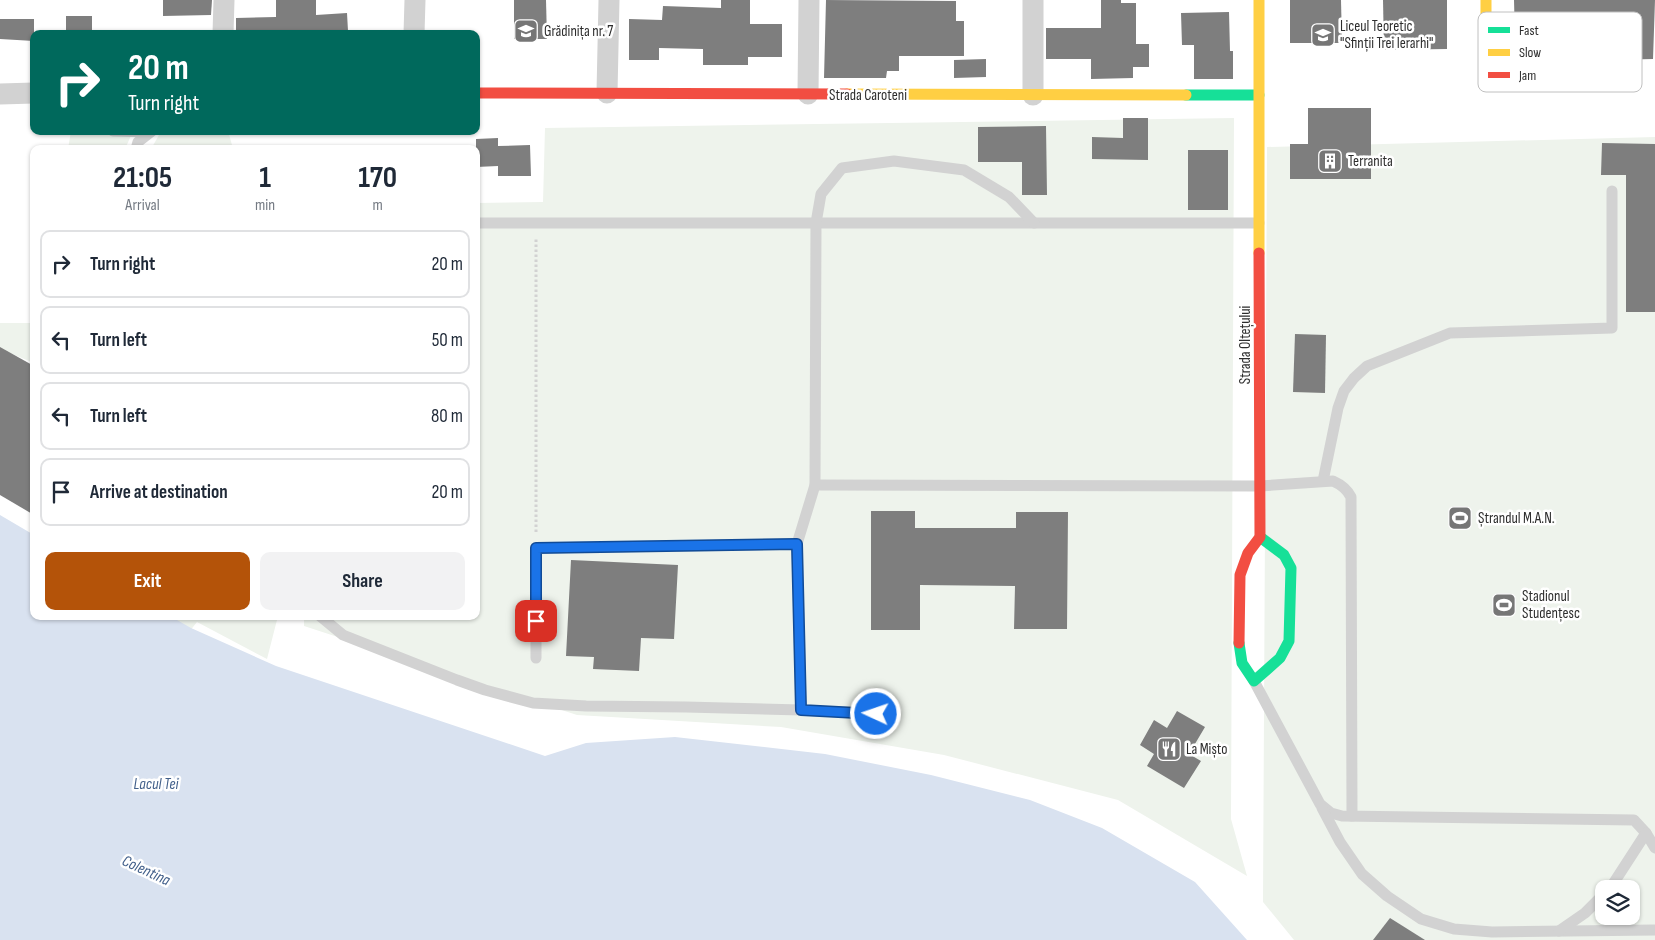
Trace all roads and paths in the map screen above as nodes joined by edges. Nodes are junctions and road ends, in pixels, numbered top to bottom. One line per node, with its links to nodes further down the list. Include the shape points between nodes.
1 (224, 0): 7 (street)
2 (415, 0): 8 (street)
3 (609, 0): 12 (street)
4 (809, 0): 13 (street)
5 (1033, 0): 14 (street)
6 (1259, 0): 15 (street, Strada Oltețului)
7 (223, 30)
8 (414, 30)
9 (30, 93): 11 (street)
10 (480, 93): 12 (street, Strada Caroteni)
11 (0, 94)
12 (607, 94): 13 (street, Strada Caroteni)
13 (808, 94): 14 (street, Strada Caroteni)
14 (1033, 95): 15 (street, Strada Caroteni)
15 (1259, 95): 23 (street, Strada Oltețului)
16 (147, 135): 17 (lane)
17 (137, 145)
18 (1612, 191): 24 (lane, via 1612,328 1450,333 1367,366 1344,391)
19 (480, 223): 20 (lane)
20 (536, 223): 21 (lane); 29 (path)
21 (816, 223): 22 (lane); 22 (lane, via 821,194 842,168 894,161 964,170 1009,196); 25 (lane)
22 (1034, 223): 23 (lane)
23 (1259, 223): 26 (street, Strada Oltețului)
24 (1323, 481): 26 (lane); 36 (lane, via 1340,484 1351,497)
25 (815, 485): 26 (lane); 28 (lane)
26 (1260, 486): 27 (street, Strada Oltețului)
27 (1260, 537): 32 (street, via 1248,553 1240,575 1238,637 1242,663); 32 (street, via 1284,555 1291,568 1289,641 1280,658)
28 (797, 544): 29 (lane); 33 (lane)
29 (536, 548): 31 (lane)
30 (325, 620): 33 (lane, via 342,635 485,690 533,703)
31 (536, 658)
32 (1254, 681): 35 (lane)
33 (801, 710): 34 (lane)
34 (876, 714)
35 (1320, 804): 36 (lane, via 1331,813); 42 (lane, via 1362,874 1421,919 1454,929)
36 (1352, 816): 37 (lane, via 1634,820)
37 (1646, 833): 38 (lane); 39 (lane)
38 (1655, 848)
39 (1616, 880)
40 (1595, 903): 42 (lane)
41 (1655, 930): 42 (lane)
42 (1559, 931)

